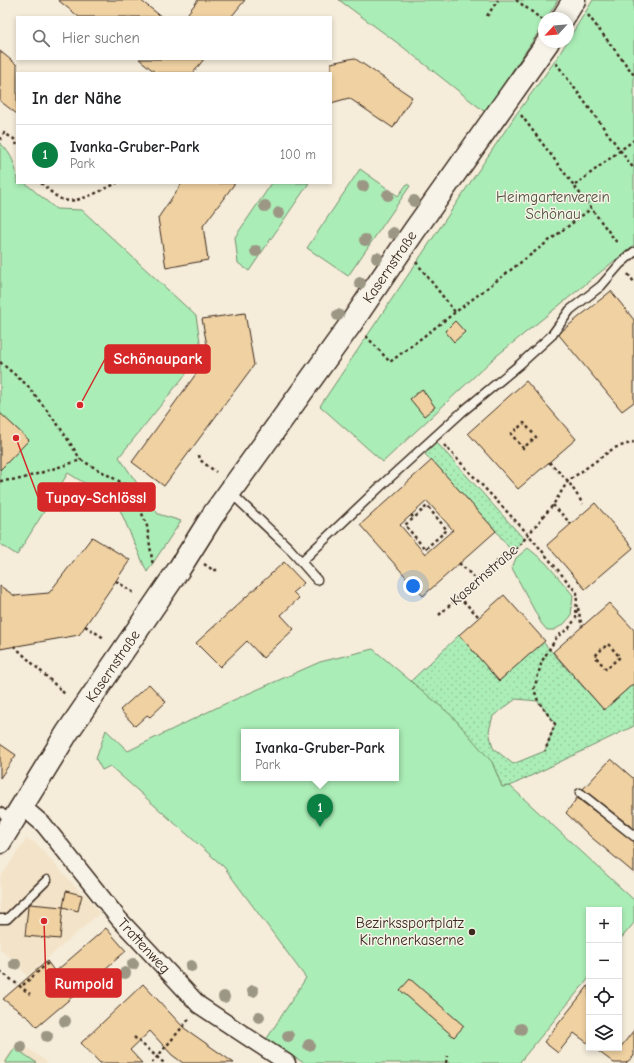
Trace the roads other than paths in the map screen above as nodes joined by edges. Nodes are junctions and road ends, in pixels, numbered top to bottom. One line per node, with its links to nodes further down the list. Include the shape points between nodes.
1 (580, 6): 2 (street)
2 (572, 12)
3 (552, 52): 5 (street, Kasernstraße, via 383,275 350,325)
4 (634, 252): 6 (lane, via 601,286 570,310 546,340 436,436)
5 (229, 491): 6 (lane); 9 (street, Kasernstraße, via 179,569)
6 (301, 562): 7 (lane)
7 (317, 580)
8 (580, 793): 10 (lane)
9 (12, 813): 11 (street, Kasernstraße); 14 (street, Trattenweg, via 44,825 119,918 199,1006)
10 (634, 836)
11 (0, 842)
12 (47, 880): 13 (lane, via 7,919)
13 (0, 919)
14 (287, 1063)

